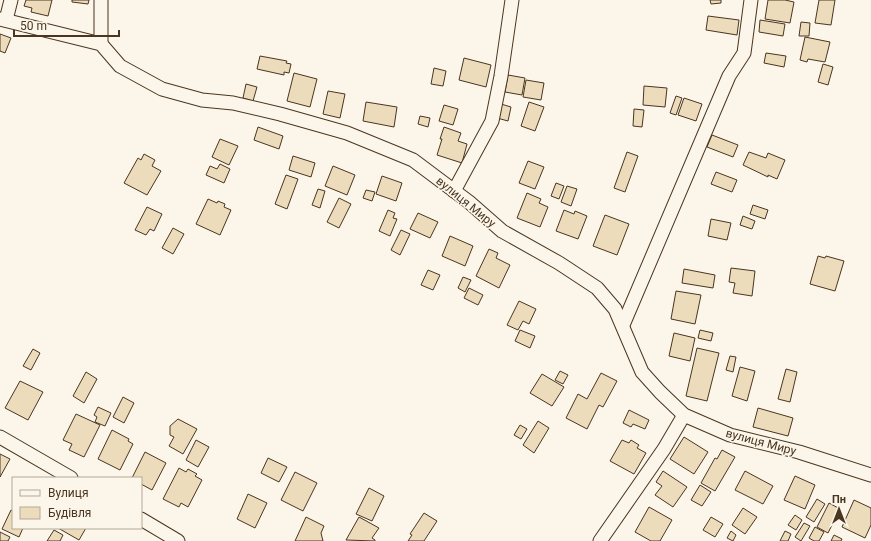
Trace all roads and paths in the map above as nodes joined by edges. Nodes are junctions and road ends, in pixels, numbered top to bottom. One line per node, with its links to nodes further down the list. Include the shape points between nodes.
1 (11, 0): 5 (street)
2 (101, 0): 6 (street)
3 (512, 0): 7 (street, via 492,121)
4 (751, 0): 8 (street, via 744,53 729,76)
5 (3, 20): 6 (street)
6 (101, 44): 7 (street, вулиця Миру, via 120,66 162,89 202,100 280,114 347,133 413,160)
7 (454, 191): 8 (street, вулиця Миру, via 502,232 559,263 597,288 615,309)
8 (623, 325): 9 (street, вулиця Миру, via 642,372)
9 (684, 415): 11 (street, вулиця Миру, via 730,435 799,452); 15 (street, via 664,449)
10 (0, 437): 12 (street)
11 (871, 475)
12 (69, 477)
13 (142, 520): 14 (street)
14 (178, 541)
15 (600, 541)

